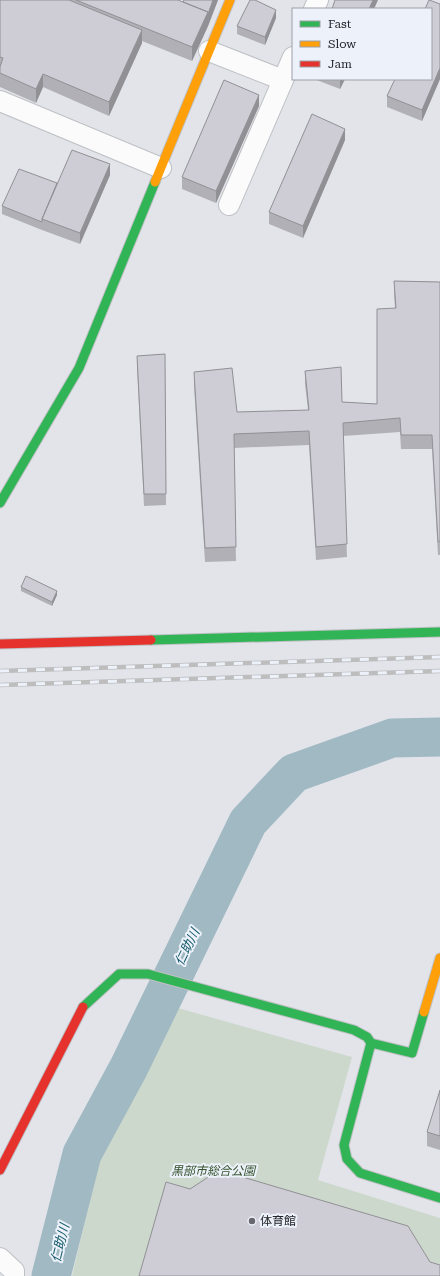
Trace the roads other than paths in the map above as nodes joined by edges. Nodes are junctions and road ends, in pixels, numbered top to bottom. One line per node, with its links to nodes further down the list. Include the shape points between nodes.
1 (230, 0): 2 (street)
2 (209, 51): 4 (street); 6 (street)
3 (292, 59): 4 (street)
4 (283, 80): 7 (street)
5 (0, 102): 6 (street)
6 (161, 168): 8 (street, via 79,368)
7 (229, 205)
8 (0, 503)
9 (440, 632): 10 (street)
10 (0, 644)
11 (440, 958): 12 (street, via 412,1053)
12 (371, 1043): 13 (street, via 367,1037 354,1030 188,984 148,974 119,974 84,1004); 14 (street, via 344,1145 347,1159 360,1173)
13 (0, 1170)
14 (440, 1198)
15 (0, 1258): 16 (street, via 14,1271)
16 (14, 1276)

